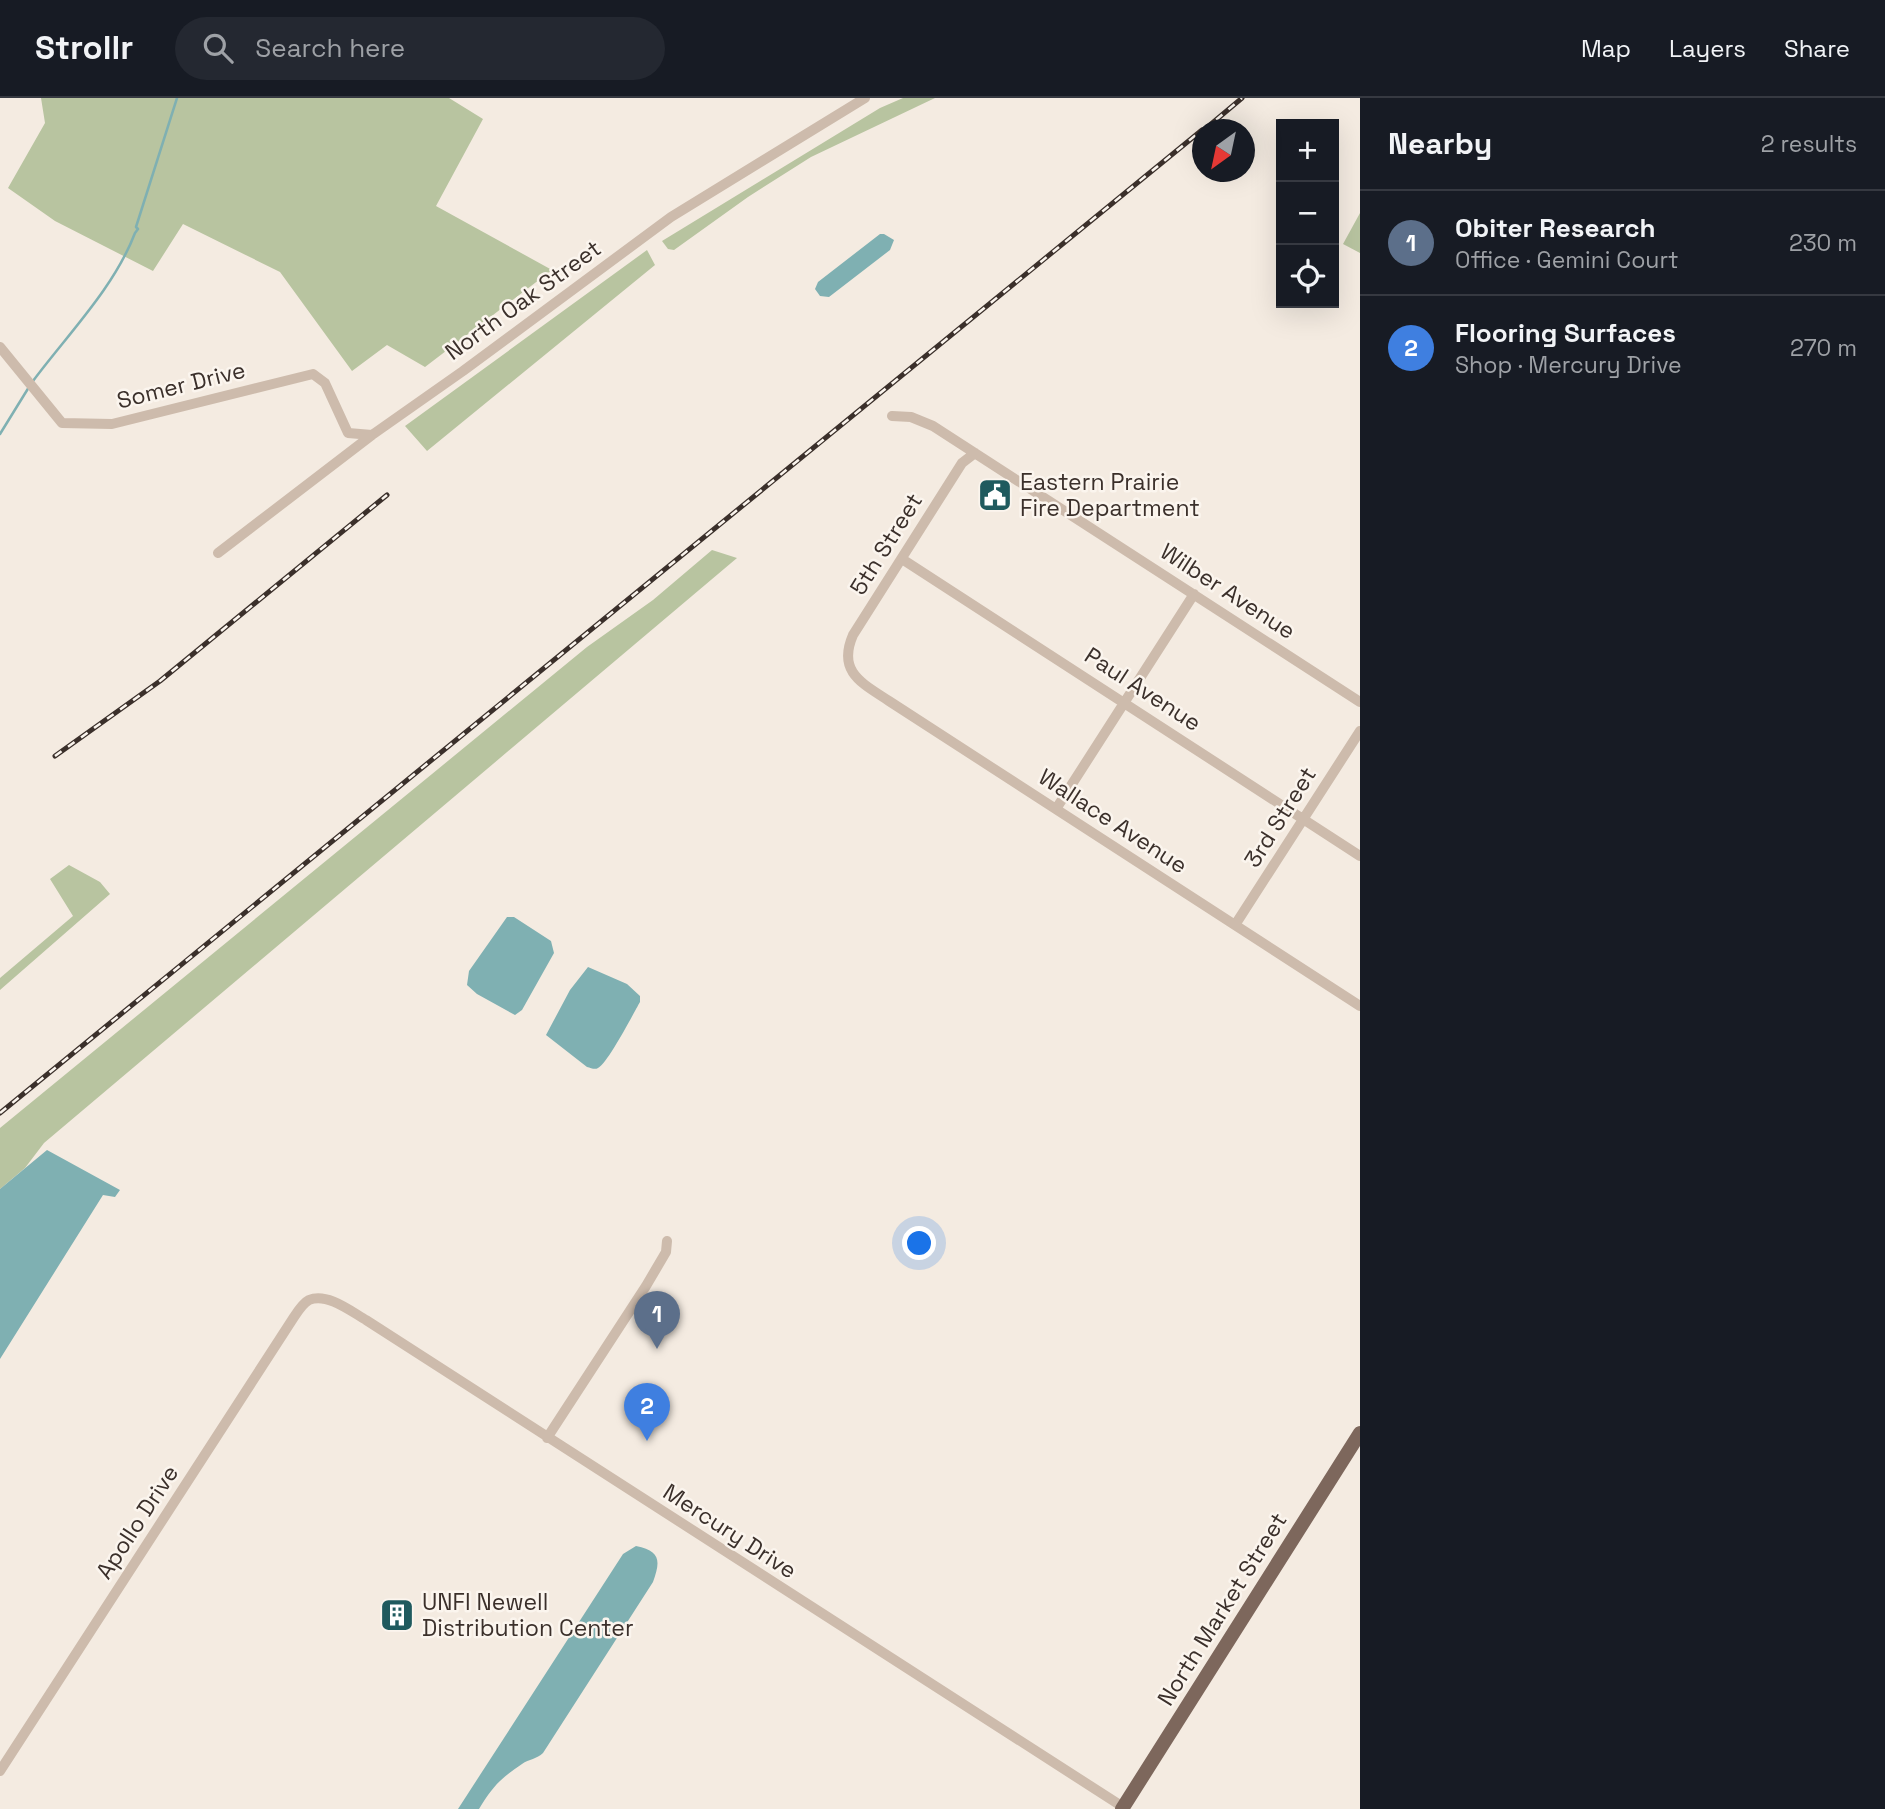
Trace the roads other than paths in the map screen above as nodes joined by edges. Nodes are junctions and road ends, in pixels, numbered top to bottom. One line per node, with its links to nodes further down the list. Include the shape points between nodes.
1 (865, 98): 4 (street, North Oak Street, via 671,217)
2 (0, 347): 4 (street, Somer Drive, via 62,423 112,424 313,374 325,383 348,433)
3 (892, 416): 5 (street, Wilber Avenue, via 922,420)
4 (372, 435): 6 (street, North Oak Street)
5 (975, 453): 7 (street, 5th Street, via 962,463); 8 (street, Wilber Avenue)
6 (218, 553)
7 (902, 559): 9 (street, 5th Street, via 853,635 847,652); 10 (street, Paul Avenue)
8 (1194, 594): 10 (street); 11 (street, Wilber Avenue)
9 (849, 665): 13 (street, Wallace Avenue, via 863,684)
10 (1126, 702): 13 (street); 14 (street, Paul Avenue)
11 (1360, 702)
12 (1360, 731): 14 (street, 3rd Street)
13 (1056, 809): 16 (street, Wallace Avenue)
14 (1305, 819): 15 (street, Paul Avenue); 16 (street, 3rd Street)
15 (1360, 856)
16 (1236, 925): 17 (street, Wallace Avenue)
17 (1360, 1006)
18 (667, 1241): 21 (street, via 666,1252 646,1286)
19 (312, 1299): 21 (street, Mercury Drive, via 326,1299 349,1310); 22 (street, Apollo Drive, via 294,1317)
20 (1360, 1433): 23 (main road, North Market Street)
21 (547, 1438): 23 (street, Mercury Drive)
22 (0, 1771)
23 (1122, 1808)

